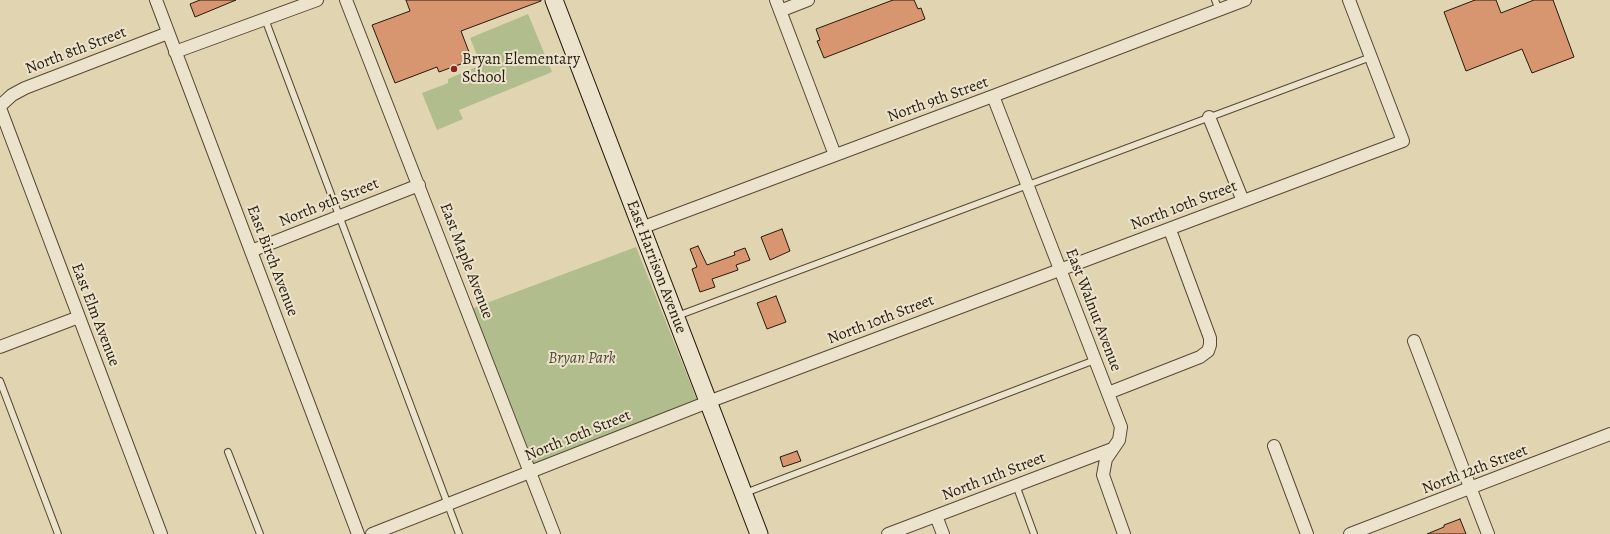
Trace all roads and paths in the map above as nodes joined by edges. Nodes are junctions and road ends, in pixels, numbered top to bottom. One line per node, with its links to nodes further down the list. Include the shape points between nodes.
1 (156, 0): 11 (street, East Birch Avenue)
2 (317, 0): 10 (street)
3 (346, 0): 18 (street, East Maple Avenue)
4 (554, 0): 22 (street, East Harrison Avenue)
5 (808, 0): 8 (street)
6 (1245, 0): 9 (street, North 9th Street)
7 (1349, 0): 13 (street)
8 (778, 5): 17 (street)
9 (1217, 5): 14 (street, North 9th Street)
10 (265, 19): 12 (street); 21 (lane)
11 (168, 33): 12 (street, East Birch Avenue); 15 (street, North 8th Street, via 25,88)
12 (175, 52): 24 (street, East Birch Avenue)
13 (1371, 57): 16 (lane); 20 (street, North 10th Street, via 1403,141)
14 (994, 96): 17 (street, North 9th Street); 19 (street, East Walnut Avenue)
15 (0, 107): 27 (street, East Elm Avenue)
16 (1209, 117): 19 (lane); 20 (street)
17 (835, 155): 22 (street, North 9th Street)
18 (419, 184): 21 (street, North 9th Street); 38 (street, East Maple Avenue)
19 (1028, 185): 25 (street, East Walnut Avenue); 26 (lane)
20 (1243, 201): 23 (street, North 10th Street)
21 (339, 216): 24 (street, North 9th Street); 42 (lane)
22 (641, 228): 26 (street, East Harrison Avenue)
23 (1170, 230): 25 (street, North 10th Street); 32 (street, via 1210,338 1208,351 1200,357)
24 (251, 251): 47 (street, East Birch Avenue)
25 (1060, 270): 30 (street, East Walnut Avenue); 33 (street, North 10th Street)
26 (675, 316): 33 (street, East Harrison Avenue)
27 (79, 317): 29 (street); 45 (street, East Elm Avenue)
28 (1414, 341): 40 (street)
29 (0, 347)
30 (1095, 360): 32 (street, East Walnut Avenue); 41 (lane)
31 (0, 381): 44 (lane)
32 (1108, 393): 36 (street, East Walnut Avenue, via 1121,431 1119,440)
33 (708, 402): 38 (street, North 10th Street); 41 (street, East Harrison Avenue)
34 (1610, 434): 40 (street, North 12th Street)
35 (1274, 446): 56 (street)
36 (1112, 449): 39 (street, North 11th Street); 55 (street, East Walnut Avenue, via 1104,464 1103,475)
37 (228, 452): 46 (lane)
38 (531, 472): 42 (street, North 10th Street); 50 (street, East Maple Avenue)
39 (1016, 485): 43 (street, North 11th Street); 54 (lane)
40 (1471, 489): 57 (street, North 12th Street); 58 (street)
41 (743, 493): 51 (street, East Harrison Avenue)
42 (448, 504): 48 (street, North 10th Street); 49 (lane)
43 (936, 516): 52 (street, North 11th Street); 53 (street)
44 (58, 534)
45 (161, 534)
46 (260, 534)
47 (358, 534)
48 (372, 534)
49 (459, 534)
50 (554, 534)
51 (759, 534)
52 (888, 534)
53 (943, 534)
54 (1034, 534)
55 (1124, 534)
56 (1307, 534)
57 (1350, 534)
58 (1488, 534)

